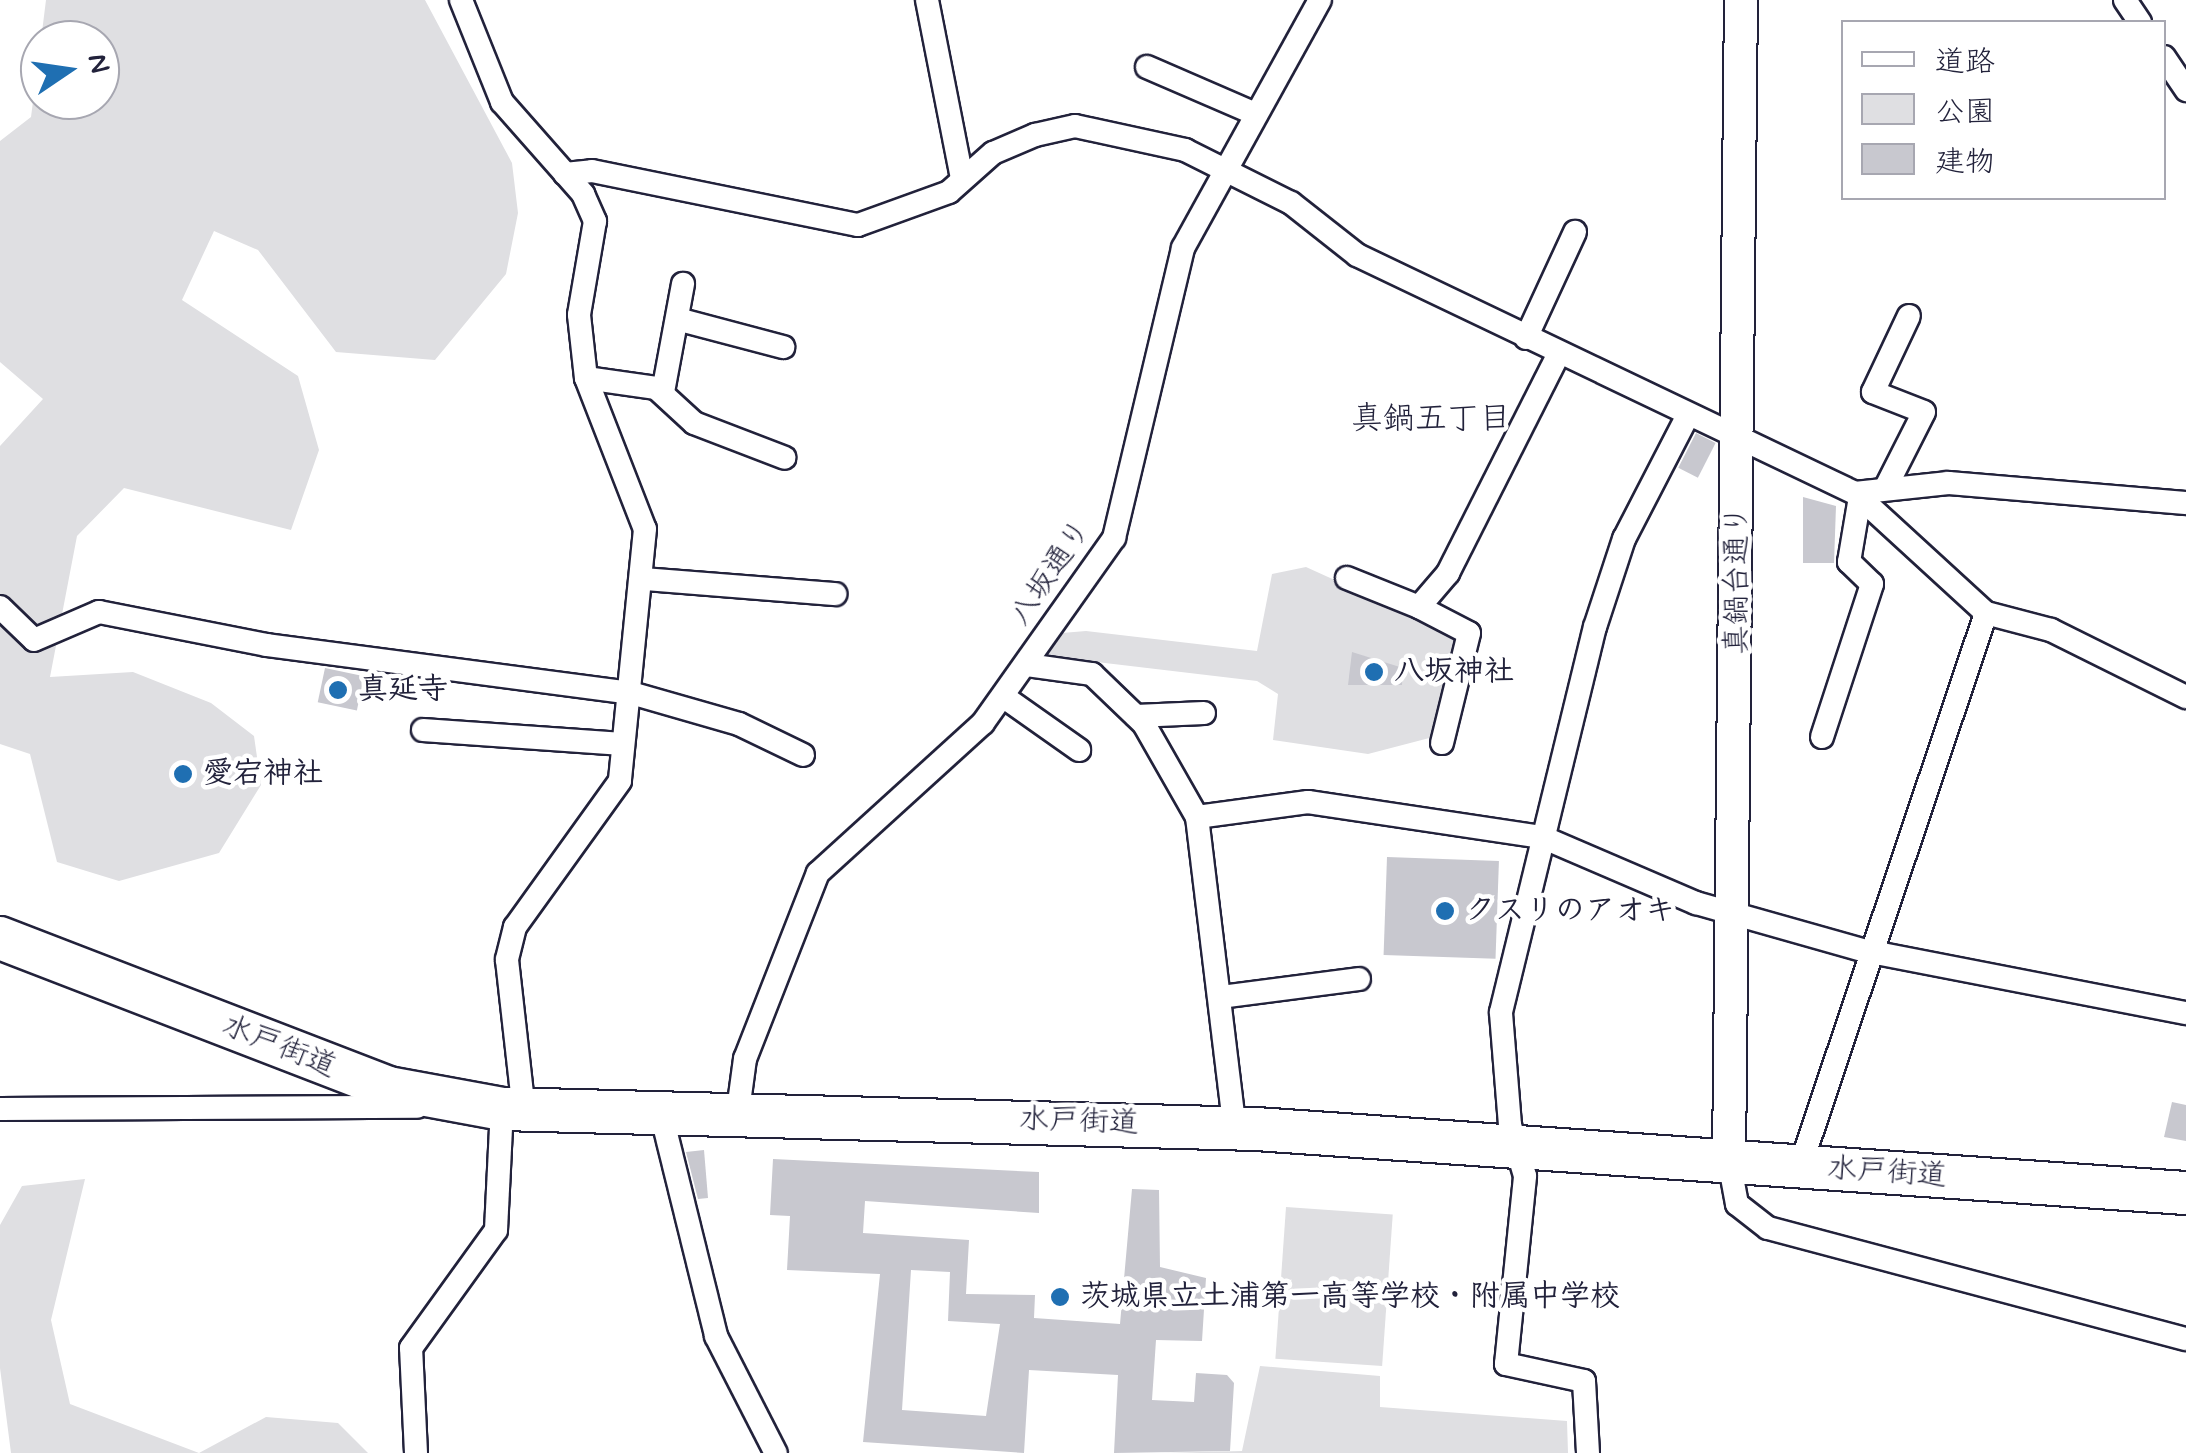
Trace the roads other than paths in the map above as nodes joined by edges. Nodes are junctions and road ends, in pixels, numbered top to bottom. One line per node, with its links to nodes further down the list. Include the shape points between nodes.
1 (461, 0): 10 (street, via 502,102)
2 (928, 0): 11 (street)
3 (1320, 0): 8 (street, 八坂通り)
4 (1740, 0): 22 (street, 真鍋台通り)
5 (2166, 60): 7 (street)
6 (1147, 67): 8 (street)
7 (2186, 90)
8 (1252, 112): 9 (street, 八坂通り)
9 (1224, 166): 11 (street, via 1076,126 992,153); 16 (street, via 1357,255); 33 (street, 八坂通り, via 1184,248 1114,538)
10 (565, 174): 11 (street, via 592,171 858,225); 19 (street, via 595,221 578,315)
11 (962, 179)
12 (1574, 232): 16 (street)
13 (683, 284): 15 (street)
14 (1909, 316): 24 (street, via 1873,392 1924,412)
15 (677, 320): 17 (street); 20 (street)
16 (1526, 338): 18 (street)
17 (783, 347)
18 (1558, 355): 21 (street); 31 (street, via 1448,573)
19 (586, 378): 20 (street); 27 (street, via 645,529)
20 (663, 392): 23 (street, via 694,423)
21 (1688, 415): 22 (street); 46 (street, via 1624,540)
22 (1738, 443): 25 (street); 47 (street, 真鍋台通り)
23 (785, 458)
24 (1885, 489): 25 (street); 26 (street, via 1948,483)
25 (1858, 495): 32 (street); 40 (street, via 1849,562 1872,584)
26 (2186, 504)
27 (644, 578): 29 (street); 34 (street)
28 (1347, 578): 31 (street)
29 (835, 594)
30 (0, 607): 34 (street, via 34,640 99,612 266,645)
31 (1419, 607): 41 (street, via 1468,633)
32 (1986, 613): 35 (street, via 2052,630); 49 (street)
33 (1028, 665): 36 (street, 八坂通り); 38 (street, via 1092,674)
34 (631, 693): 42 (street); 44 (street, via 740,724)
35 (2186, 696)
36 (1004, 698): 43 (street); 57 (street, 八坂通り, via 818,873 744,1059)
37 (1204, 713): 38 (street)
38 (1136, 716): 45 (street)
39 (423, 730): 42 (street)
40 (1822, 737)
41 (1442, 743)
42 (623, 744): 55 (street, via 620,781 515,927 507,960)
43 (1079, 750)
44 (803, 755)
45 (1197, 816): 46 (street, via 1308,802); 51 (street)
46 (1542, 837): 47 (street); 59 (street, via 1501,1012)
47 (1735, 912): 49 (street); 60 (street, 真鍋台通り)
48 (0, 938): 53 (highway, 水戸街道, via 372,1083)
49 (1866, 951): 52 (street); 61 (street)
50 (1359, 979): 51 (street)
51 (1221, 997): 58 (street)
52 (2186, 1013)
53 (461, 1103): 54 (street, via 300,1114); 55 (highway, 水戸街道)
54 (0, 1109)
55 (513, 1110): 56 (highway, 水戸街道); 64 (street, via 496,1230 411,1348)
56 (662, 1117): 57 (highway, 水戸街道); 65 (street, via 716,1336)
57 (737, 1118): 58 (highway, 水戸街道)
58 (1235, 1128): 59 (highway, 水戸街道)
59 (1518, 1145): 60 (highway, 水戸街道); 66 (street, via 1525,1176 1506,1364 1584,1381)
60 (1730, 1160): 61 (highway, 水戸街道); 63 (street, via 1737,1204 1768,1228)
61 (1800, 1167): 62 (highway, 水戸街道)
62 (2186, 1192)
63 (2186, 1339)
64 (416, 1453)
65 (776, 1453)
66 (1588, 1453)

